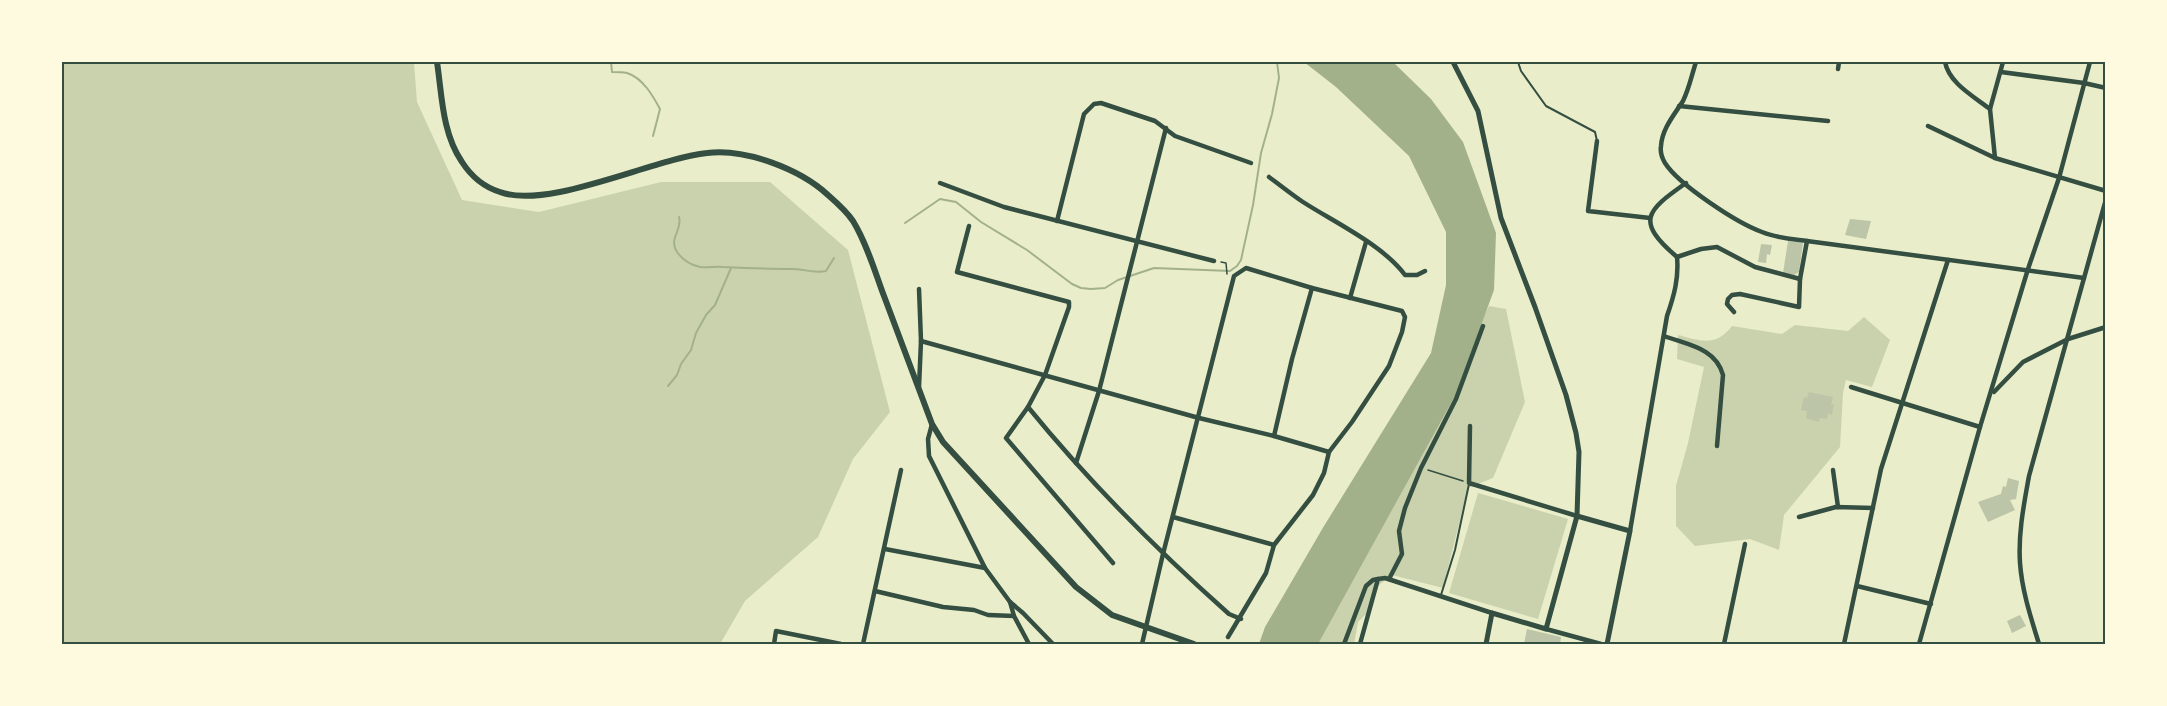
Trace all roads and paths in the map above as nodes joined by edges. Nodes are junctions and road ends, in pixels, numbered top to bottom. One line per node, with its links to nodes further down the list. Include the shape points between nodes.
1 (437, 62): 53 (main road, via 447,129 461,161 480,183 501,193 555,193 707,153 740,153 799,175 827,194 852,220)
2 (1453, 62): 72 (street, via 1478,111 1501,218 1566,395 1579,452)
3 (1518, 62): 18 (lane, via 1546,106 1595,132)
4 (1696, 62): 13 (street)
5 (1839, 62): 9 (street)
6 (1945, 62): 14 (street, via 1954,81)
7 (2003, 62): 10 (street)
8 (2090, 62): 11 (street)
9 (1838, 69)
10 (2001, 72): 11 (street); 14 (street)
11 (2084, 83): 12 (street); 22 (street)
12 (2106, 88)
13 (1679, 106): 15 (street); 24 (street, via 1660,144 1664,162)
14 (1990, 109): 19 (street)
15 (1828, 121)
16 (1928, 126): 19 (street)
17 (1166, 128): 20 (street, via 1175,136); 28 (street, via 1155,121 1094,104 1084,114); 31 (street)
18 (1597, 141): 27 (street, via 1588,211)
19 (1995, 158): 22 (street)
20 (1251, 163)
21 (1269, 177): 32 (street)
22 (2059, 178): 25 (street); 37 (street)
23 (940, 183): 28 (street, via 1004,207)
24 (1686, 183): 27 (street, via 1665,198); 30 (street, via 1760,232)
25 (2106, 191)
26 (2106, 199): 40 (street)
27 (1650, 218): 33 (street, via 1658,240)
28 (1057, 221): 31 (street)
29 (969, 226): 51 (street, via 957,272 1069,302)
30 (1807, 241): 34 (street); 41 (street)
31 (1137, 242): 35 (street); 54 (street)
32 (1366, 242): 38 (street, via 1394,261 1406,275); 44 (street)
33 (1677, 257): 41 (street, via 1717,247 1755,267); 48 (street, via 1677,285)
34 (1948, 260): 37 (street); 56 (street)
35 (1214, 261)
36 (1226, 263): 39 (path)
37 (2028, 269): 40 (street); 55 (street)
38 (1425, 271)
39 (1227, 275)
40 (2084, 278): 49 (street)
41 (1800, 279): 45 (street, via 1799,307 1740,294 1728,299 1727,304)
42 (1312, 288): 44 (street); 58 (street, via 1246,268 1234,276); 62 (street)
43 (919, 289): 50 (street)
44 (1350, 298): 64 (street, via 1402,311 1405,317 1389,366)
45 (1734, 312)
46 (1482, 326): 66 (street, via 1456,399)
47 (2106, 327): 49 (street)
48 (1664, 336): 63 (street, via 1712,354 1720,364 1723,375); 75 (street)
49 (2068, 339): 55 (street, via 2023,362); 111 (street, via 2029,476 2020,528 2020,563)
50 (921, 341): 51 (street); 53 (street)
51 (1045, 375): 54 (street); 57 (street)
52 (1851, 387): 56 (street)
53 (919, 390): 59 (main road)
54 (1099, 391): 58 (street); 65 (street)
55 (1992, 394): 61 (street)
56 (1902, 403): 61 (street); 71 (street)
57 (1028, 407): 65 (street); 80 (street, via 1006,438)
58 (1198, 418): 62 (street); 74 (street)
59 (932, 424): 81 (street, via 929,456); 92 (main road, via 943,442 1076,587 1112,615)
60 (1470, 426): 69 (street)
61 (1980, 427): 88 (street)
62 (1274, 436): 64 (street)
63 (1717, 447)
64 (1329, 452): 77 (street, via 1324,473 1312,495)
65 (1076, 463): 79 (street)
66 (1421, 468): 69 (path); 83 (street, via 1399,531 1402,554)
67 (902, 470): 78 (street)
68 (1833, 470): 70 (street)
69 (1469, 483): 72 (street); 86 (lane)
70 (1838, 507): 71 (street); 73 (street)
71 (1873, 508): 84 (street)
72 (1577, 516): 75 (street); 93 (street)
73 (1799, 516)
74 (1173, 517): 77 (street); 79 (street)
75 (1630, 531): 107 (street)
76 (1745, 544): 108 (street)
77 (1274, 545): 91 (street, via 1266,573)
78 (885, 549): 81 (street); 85 (street)
79 (1162, 554): 91 (street, via 1229,614); 92 (street)
80 (1113, 563)
81 (985, 568): 87 (street)
82 (1378, 579): 83 (street); 103 (street, via 1366,586); 104 (street)
83 (1389, 579): 86 (street)
84 (1857, 586): 88 (street); 109 (street)
85 (875, 591): 90 (street, via 943,607); 98 (street)
86 (1440, 598): 89 (street)
87 (1010, 602): 90 (street); 100 (street)
88 (1931, 604): 110 (street)
89 (1492, 614): 93 (street); 105 (street)
90 (1014, 616): 99 (street)
91 (1241, 619): 94 (street)
92 (1146, 627): 101 (street); 102 (main road)
93 (1546, 629): 106 (street)
94 (1228, 637)
95 (830, 644): 96 (street, via 776,631); 97 (street)
96 (774, 645)
97 (841, 645)
98 (863, 645)
99 (1029, 645)
100 (1053, 645)
101 (1143, 645)
102 (1194, 645)
103 (1344, 645)
104 (1360, 645)
105 (1486, 645)
106 (1601, 645)
107 (1607, 645)
108 (1724, 645)
109 (1844, 645)
110 (1919, 645)
111 (2039, 645)

